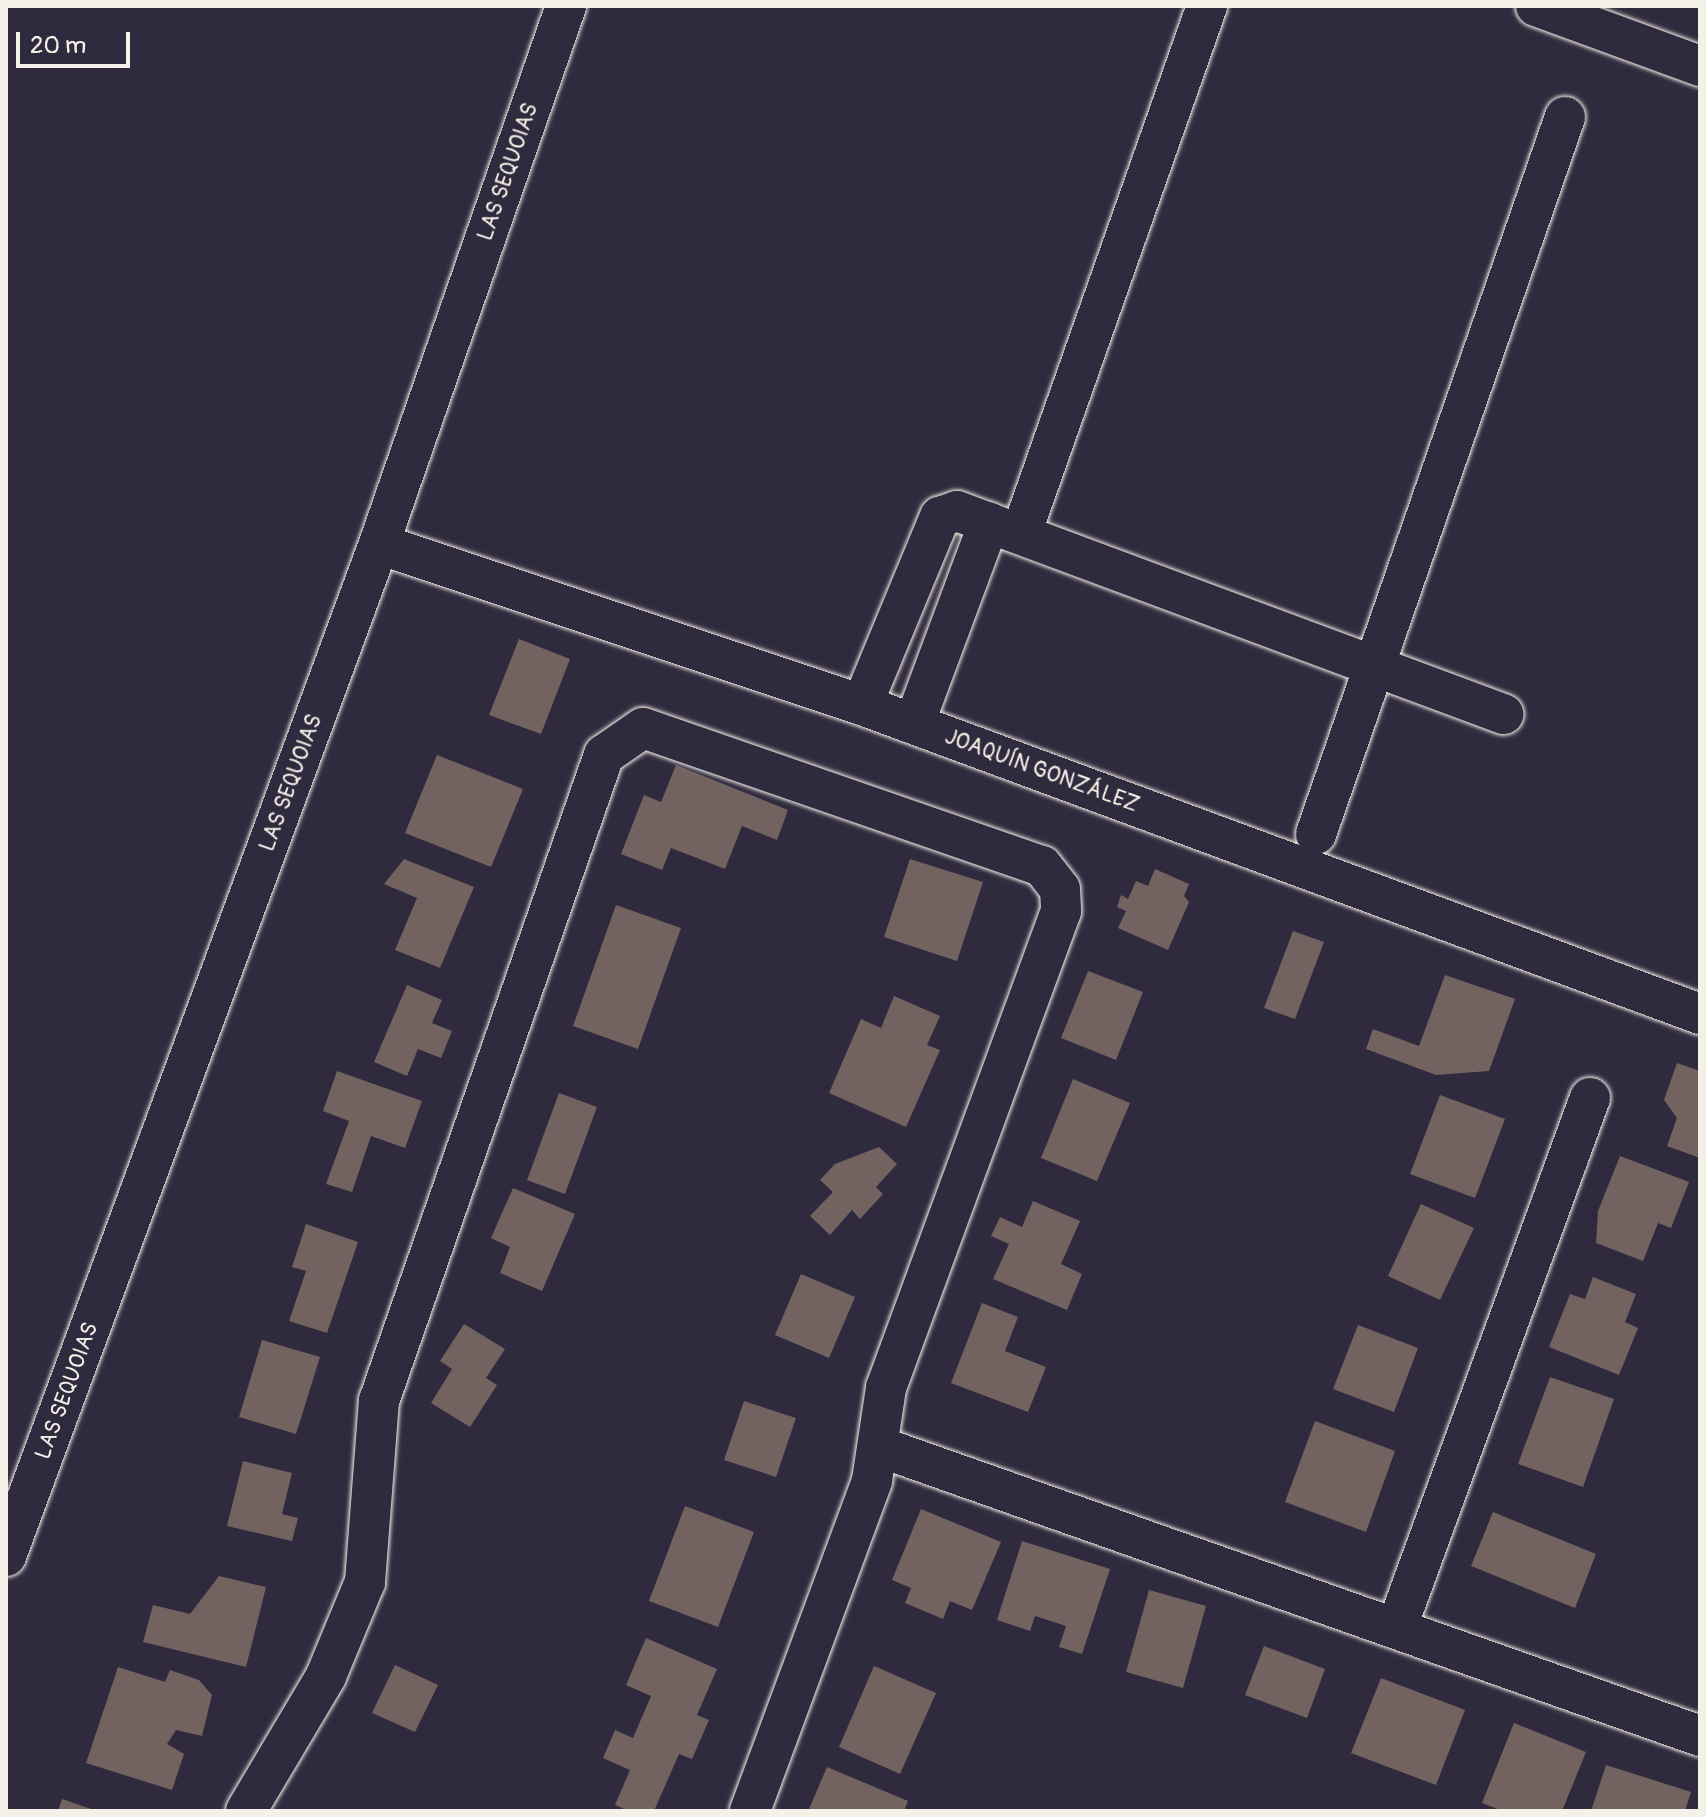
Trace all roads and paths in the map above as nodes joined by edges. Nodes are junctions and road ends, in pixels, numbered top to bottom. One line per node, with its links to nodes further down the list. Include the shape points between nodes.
1 (566, 6): 7 (street, LAS SEQUOIAS)
2 (1207, 6): 6 (street)
3 (1536, 6): 4 (street)
4 (1700, 66)
5 (1565, 117): 8 (street)
6 (1006, 526): 8 (street); 9 (street, via 957,511 940,517); 10 (street)
7 (379, 544): 9 (street, JOAQUÍN GONZÁLEZ); 16 (street, LAS SEQUOIAS)
8 (1378, 664): 11 (street); 12 (street)
9 (862, 705): 13 (street, JOAQUÍN GONZÁLEZ)
10 (920, 708)
11 (1503, 714)
12 (1316, 834)
13 (1700, 1014)
14 (1590, 1098): 17 (street)
15 (880, 1447): 17 (street); 19 (street, via 886,1388 1061,911 1060,889 1042,866 643,728 604,755 379,1401 365,1582 326,1676); 20 (street)
16 (6, 1556)
17 (1398, 1624): 18 (street)
18 (1700, 1736)
19 (246, 1811)
20 (750, 1811)

